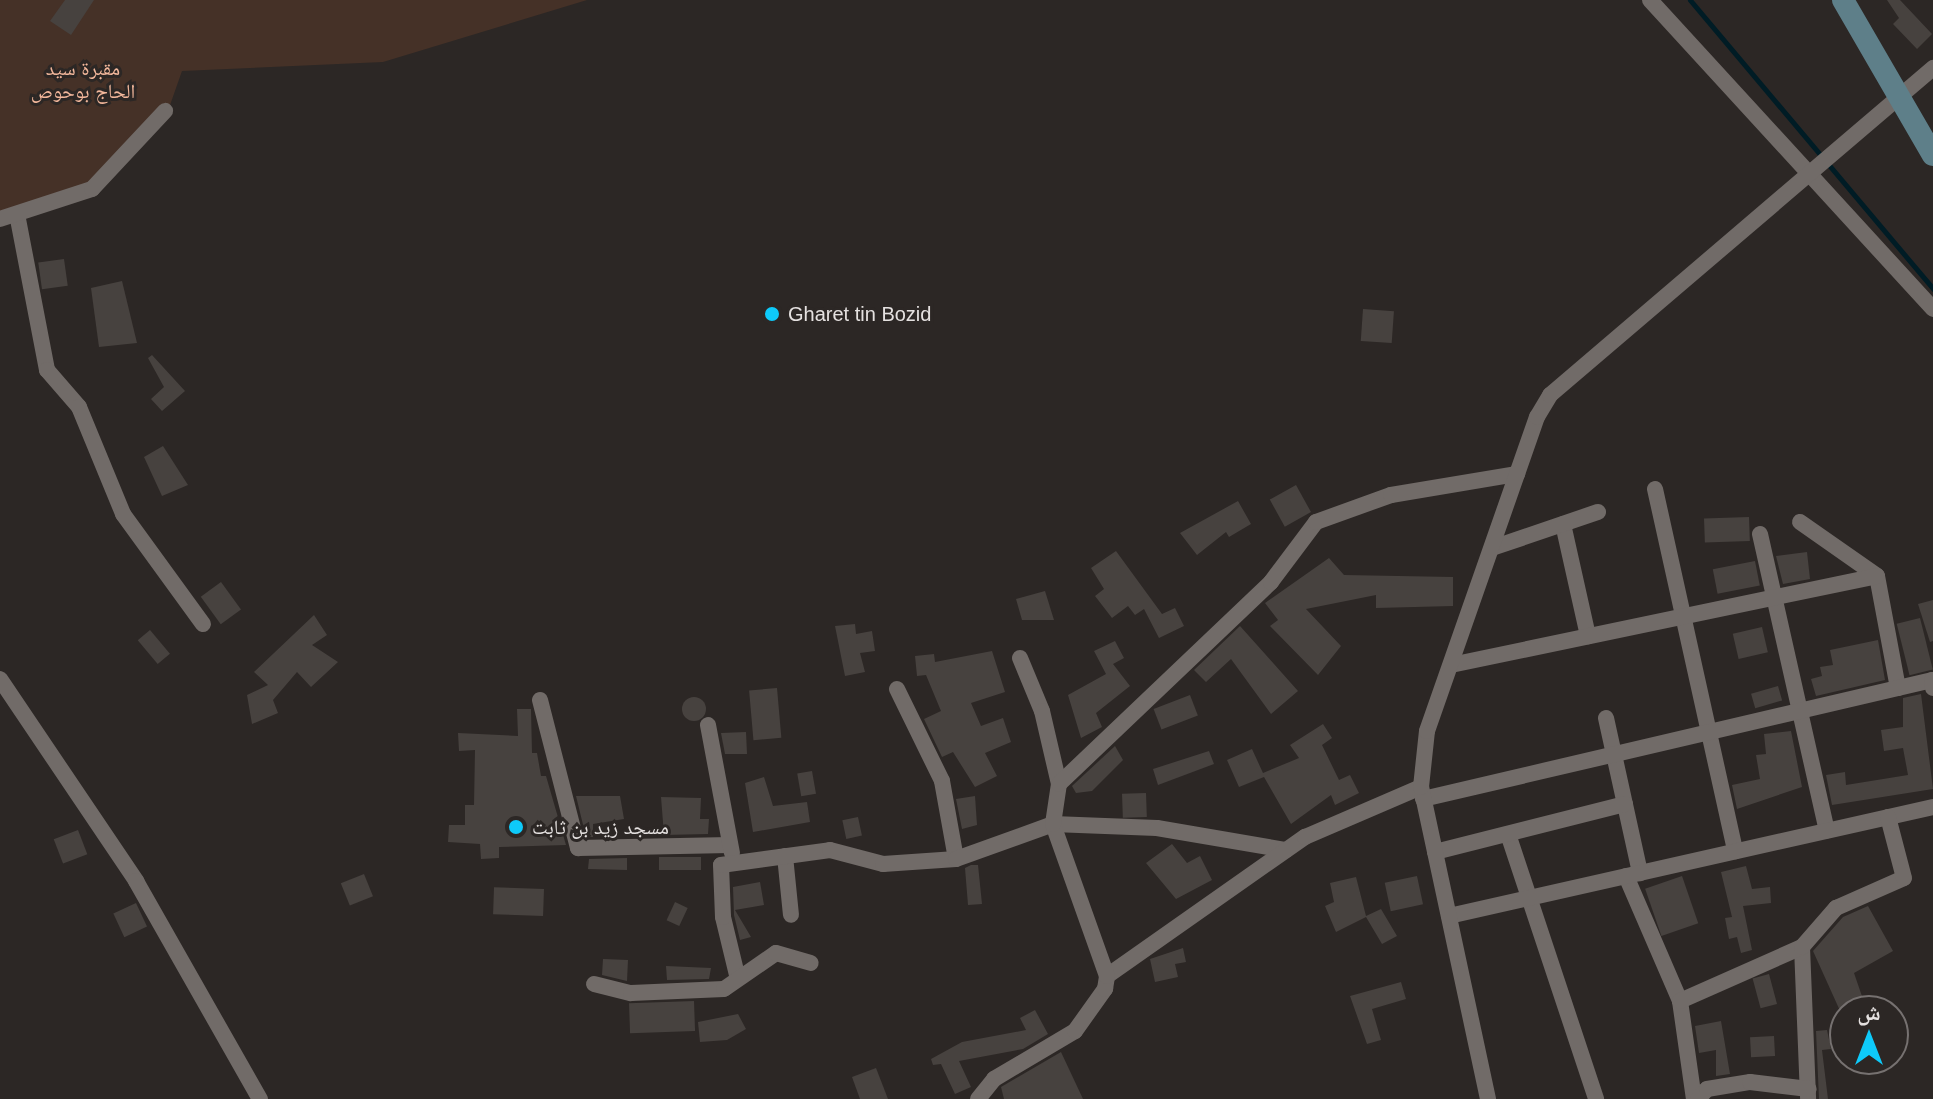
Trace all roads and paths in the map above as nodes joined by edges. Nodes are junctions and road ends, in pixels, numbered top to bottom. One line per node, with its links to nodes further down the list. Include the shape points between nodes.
1 (1650, 0): 7 (street)
2 (1844, 0): 4 (street)
3 (1933, 68): 4 (street)
4 (1899, 97): 6 (street); 7 (street)
5 (165, 111): 8 (street, via 92,189)
6 (1933, 155)
7 (1811, 175): 10 (street); 11 (street, via 1550,395)
8 (17, 214): 9 (street); 21 (street, via 47,370 79,407 123,514)
9 (0, 219)
10 (1933, 309)
11 (1517, 474): 17 (street); 35 (street, via 1391,495 1316,522 1271,582)
12 (1655, 489): 20 (street)
13 (1598, 512): 15 (street)
14 (1800, 522): 18 (street)
15 (1563, 524): 17 (street); 22 (street)
16 (1760, 534): 19 (street)
17 (1492, 548): 24 (street)
18 (1877, 576): 19 (street); 26 (street)
19 (1774, 597): 20 (street); 30 (street)
20 (1683, 616): 22 (street); 33 (street)
21 (203, 624)
22 (1588, 636): 24 (street)
23 (1020, 658): 35 (street, via 1042,711)
24 (1451, 665): 36 (street, via 1427,731)
25 (0, 679): 61 (street, via 136,881)
26 (1898, 688): 27 (street, via 1932,680); 30 (street)
27 (1933, 688)
28 (897, 689): 48 (street, via 942,781)
29 (540, 700): 43 (street, via 578,848)
30 (1800, 711): 33 (street); 41 (street)
31 (1606, 718): 34 (street)
32 (708, 725): 43 (street)
33 (1708, 732): 34 (street); 45 (street)
34 (1614, 754): 36 (street); 37 (street)
35 (1059, 784): 40 (street)
36 (1422, 793): 44 (street); 46 (street)
37 (1625, 804): 42 (street); 50 (street)
38 (1933, 807): 39 (street)
39 (1888, 817): 41 (street); 54 (street, via 1904,878 1836,908)
40 (1053, 824): 44 (street, via 1157,828); 48 (street); 57 (street)
41 (1827, 831): 45 (street)
42 (1508, 834): 46 (street); 51 (street)
43 (730, 845): 49 (street)
44 (1286, 850): 57 (street)
45 (1735, 851): 50 (street)
46 (1435, 852): 53 (street)
47 (785, 856): 48 (street, via 830,850 883,864); 49 (street); 52 (street)
48 (956, 859)
49 (733, 863): 56 (street, via 721,865 721,878)
50 (1633, 874): 51 (street); 59 (street)
51 (1529, 898): 53 (street); 64 (street)
52 (791, 915)
53 (1449, 916): 63 (street)
54 (1802, 947): 59 (street); 60 (street)
55 (811, 963): 56 (street, via 776,953)
56 (737, 975): 58 (street, via 724,989 673,993 631,993)
57 (1107, 976): 62 (street, via 1105,989 1075,1031 994,1079)
58 (594, 984)
59 (1680, 1001): 65 (street)
60 (1809, 1094): 65 (street, via 1750,1082 1707,1089)
61 (260, 1099)
62 (978, 1099)
63 (1488, 1099)
64 (1596, 1099)
65 (1696, 1099)

